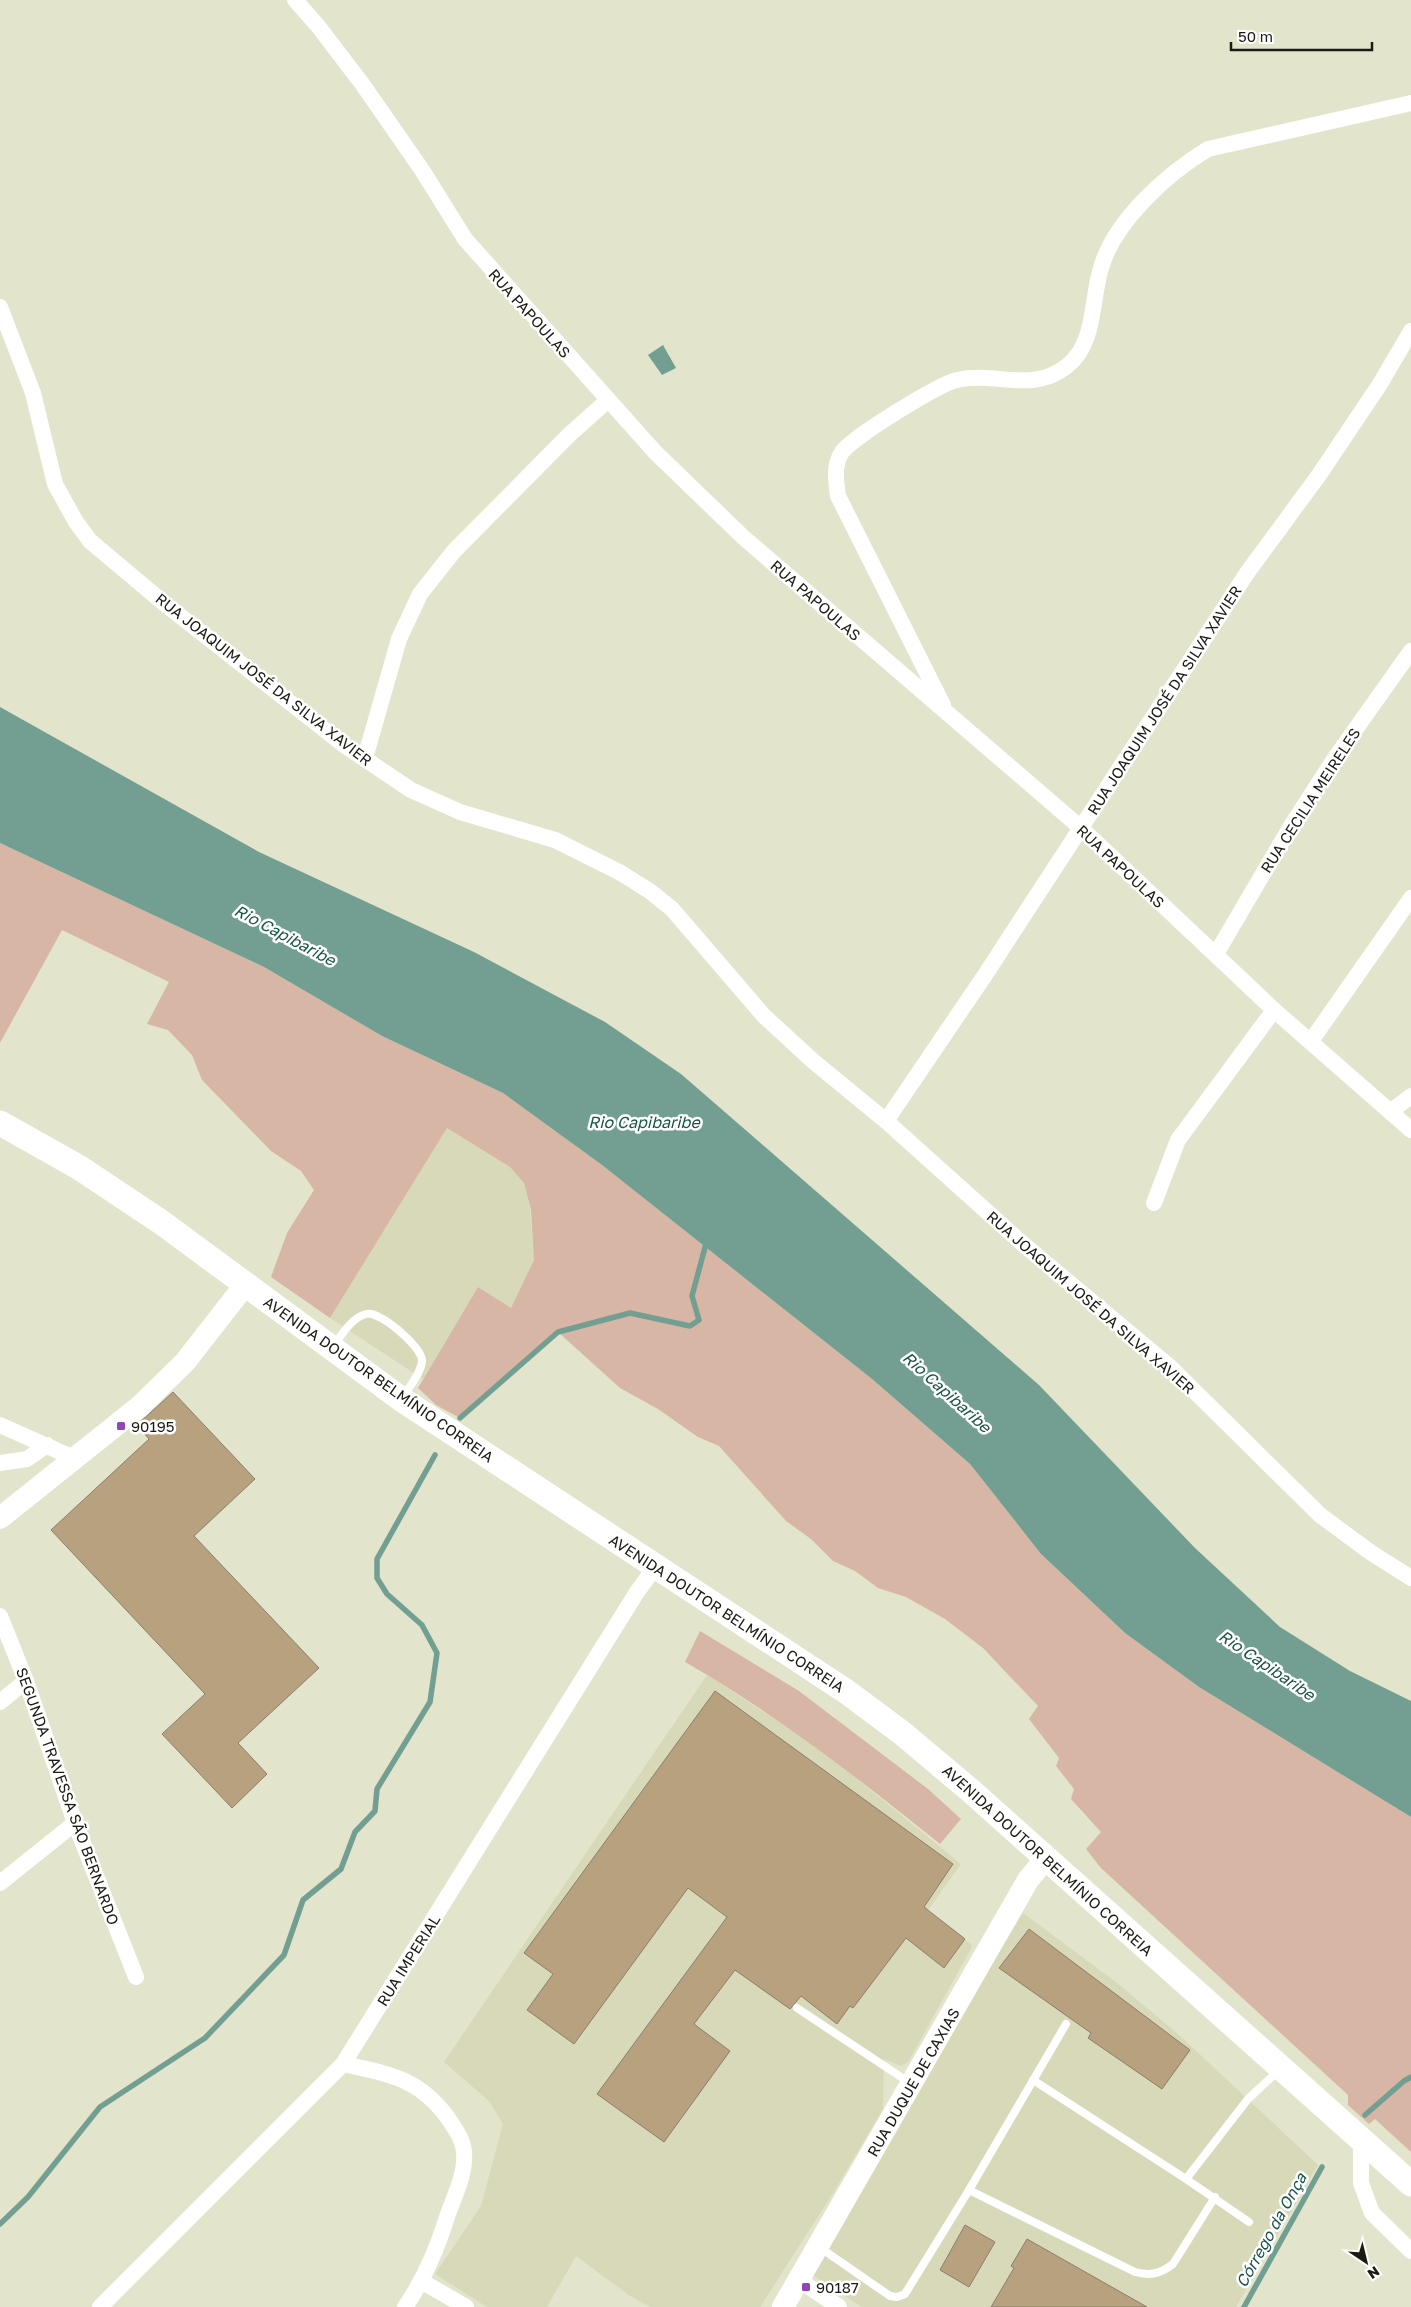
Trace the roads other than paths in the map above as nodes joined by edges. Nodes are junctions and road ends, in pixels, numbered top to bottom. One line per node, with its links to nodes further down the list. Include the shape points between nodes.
1 (295, 0): 5 (street, RUA PAPOULAS, via 363,86 465,239)
2 (1411, 103): 7 (street, via 1208,149 1186,162 1135,211 1112,244 1101,266 1092,316 1082,347 1068,366 1050,376 1028,382 957,380 930,391 842,452 835,472 838,496)
3 (0, 307): 8 (street, RUA JOAQUIM JOSÉ DA SILVA XAVIER, via 33,393 55,484 90,540 165,604 344,745)
4 (1411, 331): 9 (street, RUA JOAQUIM JOSÉ DA SILVA XAVIER, via 1380,384 1247,573)
5 (608, 400): 7 (street, RUA PAPOULAS, via 655,452 743,537); 8 (street, via 454,551 420,594 399,639)
6 (1411, 651): 11 (street, RUA CECILIA MEIRELES, via 1322,778)
7 (946, 712): 9 (street, RUA PAPOULAS)
8 (365, 758): 16 (street, RUA JOAQUIM JOSÉ DA SILVA XAVIER, via 435,803 555,840 621,873 650,892 672,909 764,1016)
9 (1081, 828): 11 (street, RUA PAPOULAS); 16 (street, RUA JOAQUIM JOSÉ DA SILVA XAVIER)
10 (1411, 898): 13 (street)
11 (1216, 954): 12 (street, RUA PAPOULAS)
12 (1274, 1010): 13 (street, RUA PAPOULAS); 19 (street, via 1178,1140)
13 (1311, 1042): 15 (street, RUA PAPOULAS)
14 (1411, 1096): 15 (street)
15 (1390, 1112): 18 (street, RUA PAPOULAS)
16 (886, 1121): 29 (street, RUA JOAQUIM JOSÉ DA SILVA XAVIER, via 1022,1244 1170,1367 1320,1515)
17 (0, 1123): 20 (main road, AVENIDA DOUTOR BELMÍNIO CORREIA, via 80,1168 161,1222)
18 (1411, 1130)
19 (1154, 1203)
20 (245, 1285): 21 (main road, AVENIDA DOUTOR BELMÍNIO CORREIA); 25 (street, via 172,1375 140,1406)
21 (332, 1348): 22 (main road, AVENIDA DOUTOR BELMÍNIO CORREIA); 22 (lane, via 357,1318 367,1313 385,1321 414,1343 422,1362)
22 (402, 1399): 28 (main road, AVENIDA DOUTOR BELMÍNIO CORREIA)
23 (0, 1425): 24 (street)
24 (47, 1445): 25 (street); 26 (street, via 27,1459)
25 (74, 1458): 27 (street)
26 (0, 1463)
27 (0, 1518)
28 (656, 1566): 34 (main road, AVENIDA DOUTOR BELMÍNIO CORREIA, via 847,1692 902,1733); 39 (street, RUA IMPERIAL)
29 (1411, 1578)
30 (0, 1616): 31 (street, SEGUNDA TRAVESSA SÃO BERNARDO)
31 (26, 1681): 32 (street); 33 (street, SEGUNDA TRAVESSA SÃO BERNARDO)
32 (0, 1702)
33 (75, 1823): 35 (street); 36 (street, SEGUNDA TRAVESSA SÃO BERNARDO)
34 (1046, 1858): 40 (main road, AVENIDA DOUTOR BELMÍNIO CORREIA); 42 (street, RUA DUQUE DE CAXIAS, via 1028,1880)
35 (0, 1883)
36 (136, 1977)
37 (797, 2008): 42 (lane)
38 (1066, 2024): 41 (lane)
39 (343, 2064): 52 (street, via 412,2083 441,2109 462,2140 463,2171); 53 (street, RUA IMPERIAL)
40 (1281, 2068): 43 (main road, AVENIDA DOUTOR BELMÍNIO CORREIA); 44 (lane, via 1248,2099)
41 (1034, 2080): 44 (lane); 46 (lane)
42 (912, 2084): 49 (street, RUA DUQUE DE CAXIAS)
43 (1361, 2139): 45 (main road, AVENIDA DOUTOR BELMÍNIO CORREIA); 50 (street, via 1361,2183 1372,2214)
44 (1186, 2179): 47 (lane)
45 (1408, 2179)
46 (969, 2190): 47 (lane, via 1149,2276 1173,2264); 49 (lane, via 905,2294 897,2297 890,2296)
47 (1215, 2197): 48 (lane)
48 (1249, 2222)
49 (818, 2245): 51 (street, RUA DUQUE DE CAXIAS)
50 (1411, 2251)
51 (799, 2280): 56 (street, RUA DUQUE DE CAXIAS); 57 (street)
52 (422, 2282): 54 (street); 55 (street)
53 (100, 2307)
54 (405, 2307)
55 (466, 2307)
56 (783, 2307)
57 (839, 2307)

